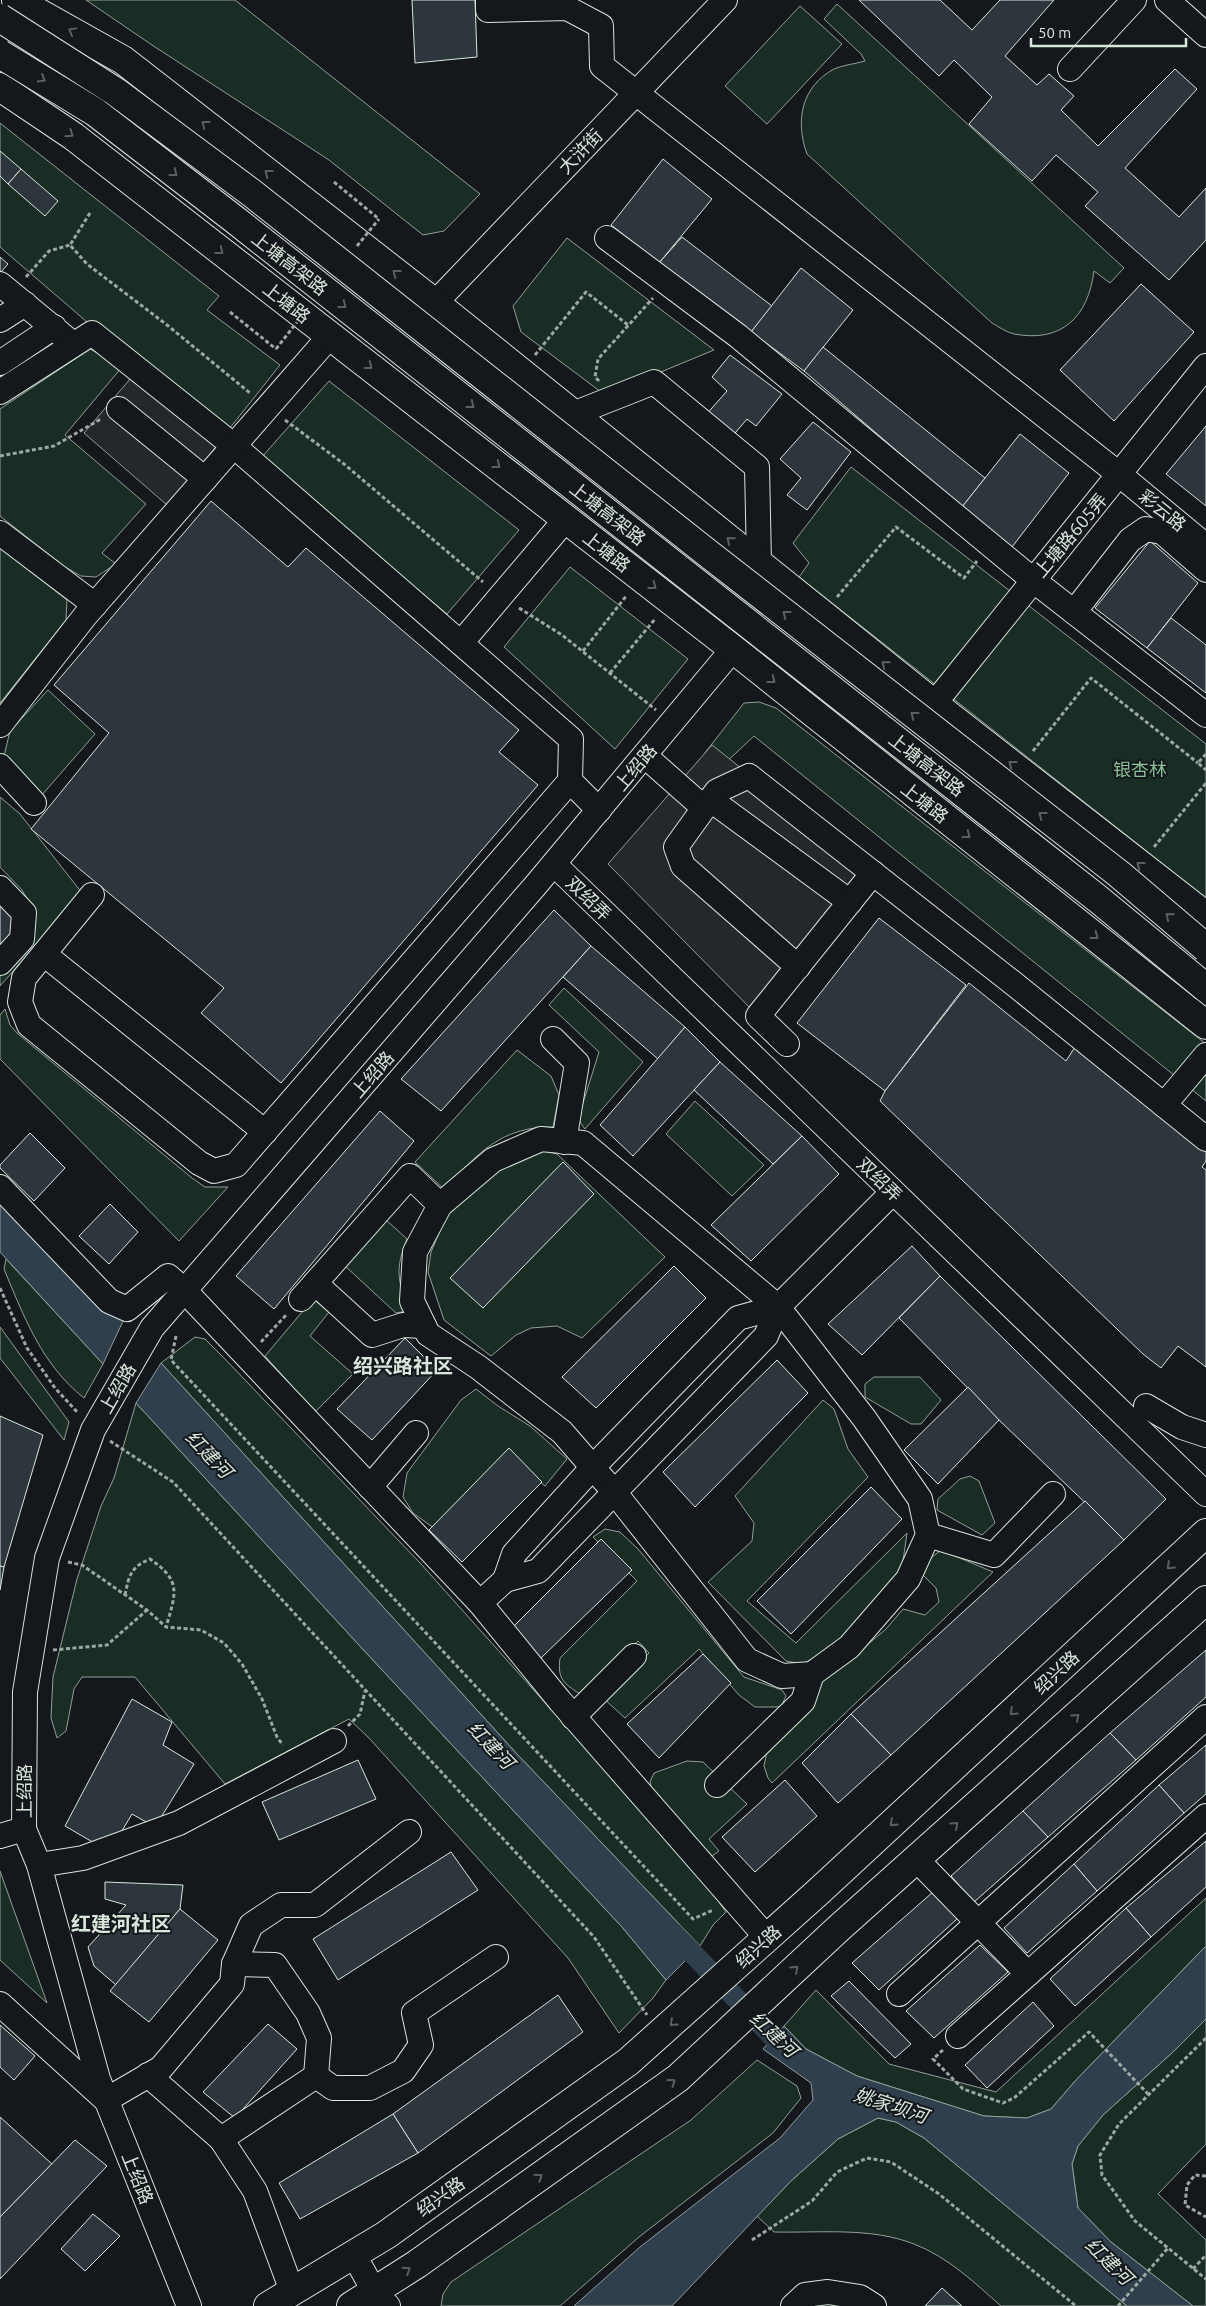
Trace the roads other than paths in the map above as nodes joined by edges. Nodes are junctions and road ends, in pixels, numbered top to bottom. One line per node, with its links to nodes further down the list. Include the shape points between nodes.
1 (16, 0): 14 (main road, one-way to 1, via 123,60)
2 (488, 0): 11 (street, 彩云路, via 488,10 567,8 601,26 602,66)
3 (726, 0): 11 (street, 大浒街)
4 (1134, 0): 9 (street)
5 (1167, 0): 7 (street)
6 (0, 18): 52 (main road, 上塘高架路, one-way to 6, bridge, via 1119,874 253,194 116,92)
7 (1206, 35)
8 (0, 54): 56 (main road, 上塘高架路, one-way to 56, bridge, via 95,112 157,159 1098,899)
9 (1070, 69)
10 (0, 87): 17 (main road, 上塘路, one-way to 17, via 73,136)
11 (635, 94): 14 (street, 大浒街); 25 (street, 彩云路)
12 (607, 238): 32 (street, via 738,336)
13 (13, 294): 15 (street); 16 (street)
14 (435, 303): 23 (main road)
15 (0, 320)
16 (54, 327): 18 (street); 19 (street)
17 (330, 336): 24 (street); 27 (main road, 上塘路, one-way to 27)
18 (73, 344): 21 (street); 24 (street, via 92,333)
19 (0, 363)
20 (1206, 366): 25 (street, 上塘路605弄)
21 (0, 392)
22 (119, 409): 26 (street)
23 (573, 414): 30 (main road, one-way to 23); 30 (street, via 654,382 757,466)
24 (234, 446): 26 (street); 35 (street)
25 (1120, 475): 29 (street, 彩云路); 32 (street, 上塘路605弄)
26 (205, 479): 33 (street)
27 (566, 519): 35 (street); 36 (main road, 上塘路, one-way to 36)
28 (0, 533): 33 (street)
29 (1206, 546)
30 (760, 563): 37 (main road, one-way to 30)
31 (1206, 570): 34 (street, via 1162,532 1146,529 1130,540)
32 (1033, 580): 34 (street); 37 (street, 上塘路605弄)
33 (95, 605): 39 (street)
34 (1074, 612): 38 (street)
35 (461, 643): 42 (street, via 571,739)
36 (734, 649): 40 (street, 上绍路); 57 (main road, 上塘路, one-way to 57)
37 (934, 704): 51 (main road, one-way to 37)
38 (1206, 715)
39 (0, 724)
40 (644, 756): 44 (street); 45 (street, 上绍路)
41 (0, 766): 43 (street)
42 (570, 781): 45 (street); 62 (street)
43 (34, 803)
44 (708, 804): 47 (street, via 718,791 749,776); 50 (street); 55 (street, via 676,847 682,866)
45 (599, 810): 46 (street, 上绍路)
46 (554, 864): 66 (street, 双绍弄); 68 (street, 上绍路)
47 (873, 873): 50 (street); 61 (street)
48 (0, 888): 54 (street, via 24,913 22,939)
49 (92, 895): 53 (street)
50 (850, 902): 55 (street)
51 (1206, 916)
52 (1206, 948)
53 (44, 954): 62 (street); 62 (street, via 24,978 20,1002 29,1025 214,1171 236,1165)
54 (0, 963)
55 (798, 967): 59 (street, via 758,1016)
56 (1206, 988)
57 (1206, 1025)
58 (553, 1039): 64 (street, via 577,1064)
59 (787, 1044)
60 (1206, 1056): 61 (street)
61 (1164, 1105): 63 (street)
62 (264, 1132)
63 (1206, 1140)
64 (564, 1142): 67 (street, via 541,1139 493,1160); 69 (street, via 583,1143)
65 (0, 1187): 68 (street, via 109,1301 127,1309 168,1276)
66 (893, 1192): 69 (street); 78 (street, 双绍弄)
67 (440, 1205): 70 (street, via 415,1252 412,1300); 70 (street, via 410,1176 308,1291 372,1335 403,1325)
68 (185, 1291): 75 (street); 91 (street, 上绍路, via 152,1328 93,1430 47,1558 25,1692)
69 (778, 1307): 74 (street, via 738,1318); 76 (street, via 766,1336); 80 (street, via 864,1418 920,1499)
70 (424, 1326): 74 (street, via 428,1334 478,1367 562,1432)
71 (1146, 1406): 73 (street, via 1182,1427)
72 (416, 1433): 75 (street)
73 (1206, 1436)
74 (593, 1467): 76 (street); 81 (street, via 514,1554)
75 (370, 1487): 83 (street)
76 (616, 1493): 81 (street, via 538,1571); 85 (street, via 747,1660 782,1676)
77 (1054, 1494): 80 (street, via 994,1555)
78 (1206, 1494)
79 (1206, 1533): 97 (main road, 绍兴路, one-way to 97)
80 (928, 1534): 85 (street, via 908,1579 849,1647)
81 (504, 1580): 83 (street)
82 (1206, 1600): 94 (main road, one-way to 82)
83 (480, 1603): 86 (street)
84 (634, 1656): 86 (street)
85 (812, 1674): 89 (street, via 803,1701)
86 (573, 1716): 97 (street)
87 (1206, 1717): 96 (street)
88 (334, 1741): 95 (street, via 179,1823 83,1858)
89 (717, 1785)
90 (1206, 1816): 100 (street)
91 (24, 1829): 93 (street); 95 (street, 上绍路)
92 (409, 1832): 99 (street, via 314,1905 281,1905 251,1925)
93 (0, 1836)
94 (916, 1860): 96 (street); 110 (main road, one-way to 94, via 417,2264 678,2078)
95 (38, 1865): 106 (street, 上绍路)
96 (979, 1922): 100 (street); 101 (street)
97 (767, 1938): 108 (main road, 绍兴路, one-way to 108, via 628,2062)
98 (496, 1957): 105 (street, via 414,2013 421,2046 403,2071 370,2088 334,2088)
99 (234, 1964): 104 (street, via 232,1984 161,2068); 105 (street, via 275,1965 308,2013 319,2038)
100 (1028, 1974): 103 (street)
101 (899, 1994)
102 (0, 2004): 106 (street)
103 (958, 2036)
104 (148, 2075): 106 (street); 107 (street)
105 (316, 2076): 107 (street)
106 (106, 2100): 111 (street, 上绍路)
107 (221, 2139): 109 (street, via 255,2191)
108 (354, 2255): 109 (main road, 绍兴路); 110 (street)
109 (292, 2292): 112 (main road, 绍兴路)
110 (380, 2301): 113 (main road)
111 (189, 2306)
112 (268, 2306)
113 (351, 2306)
114 (793, 2306): 115 (street, via 805,2295 828,2292 860,2297)
115 (874, 2306)

